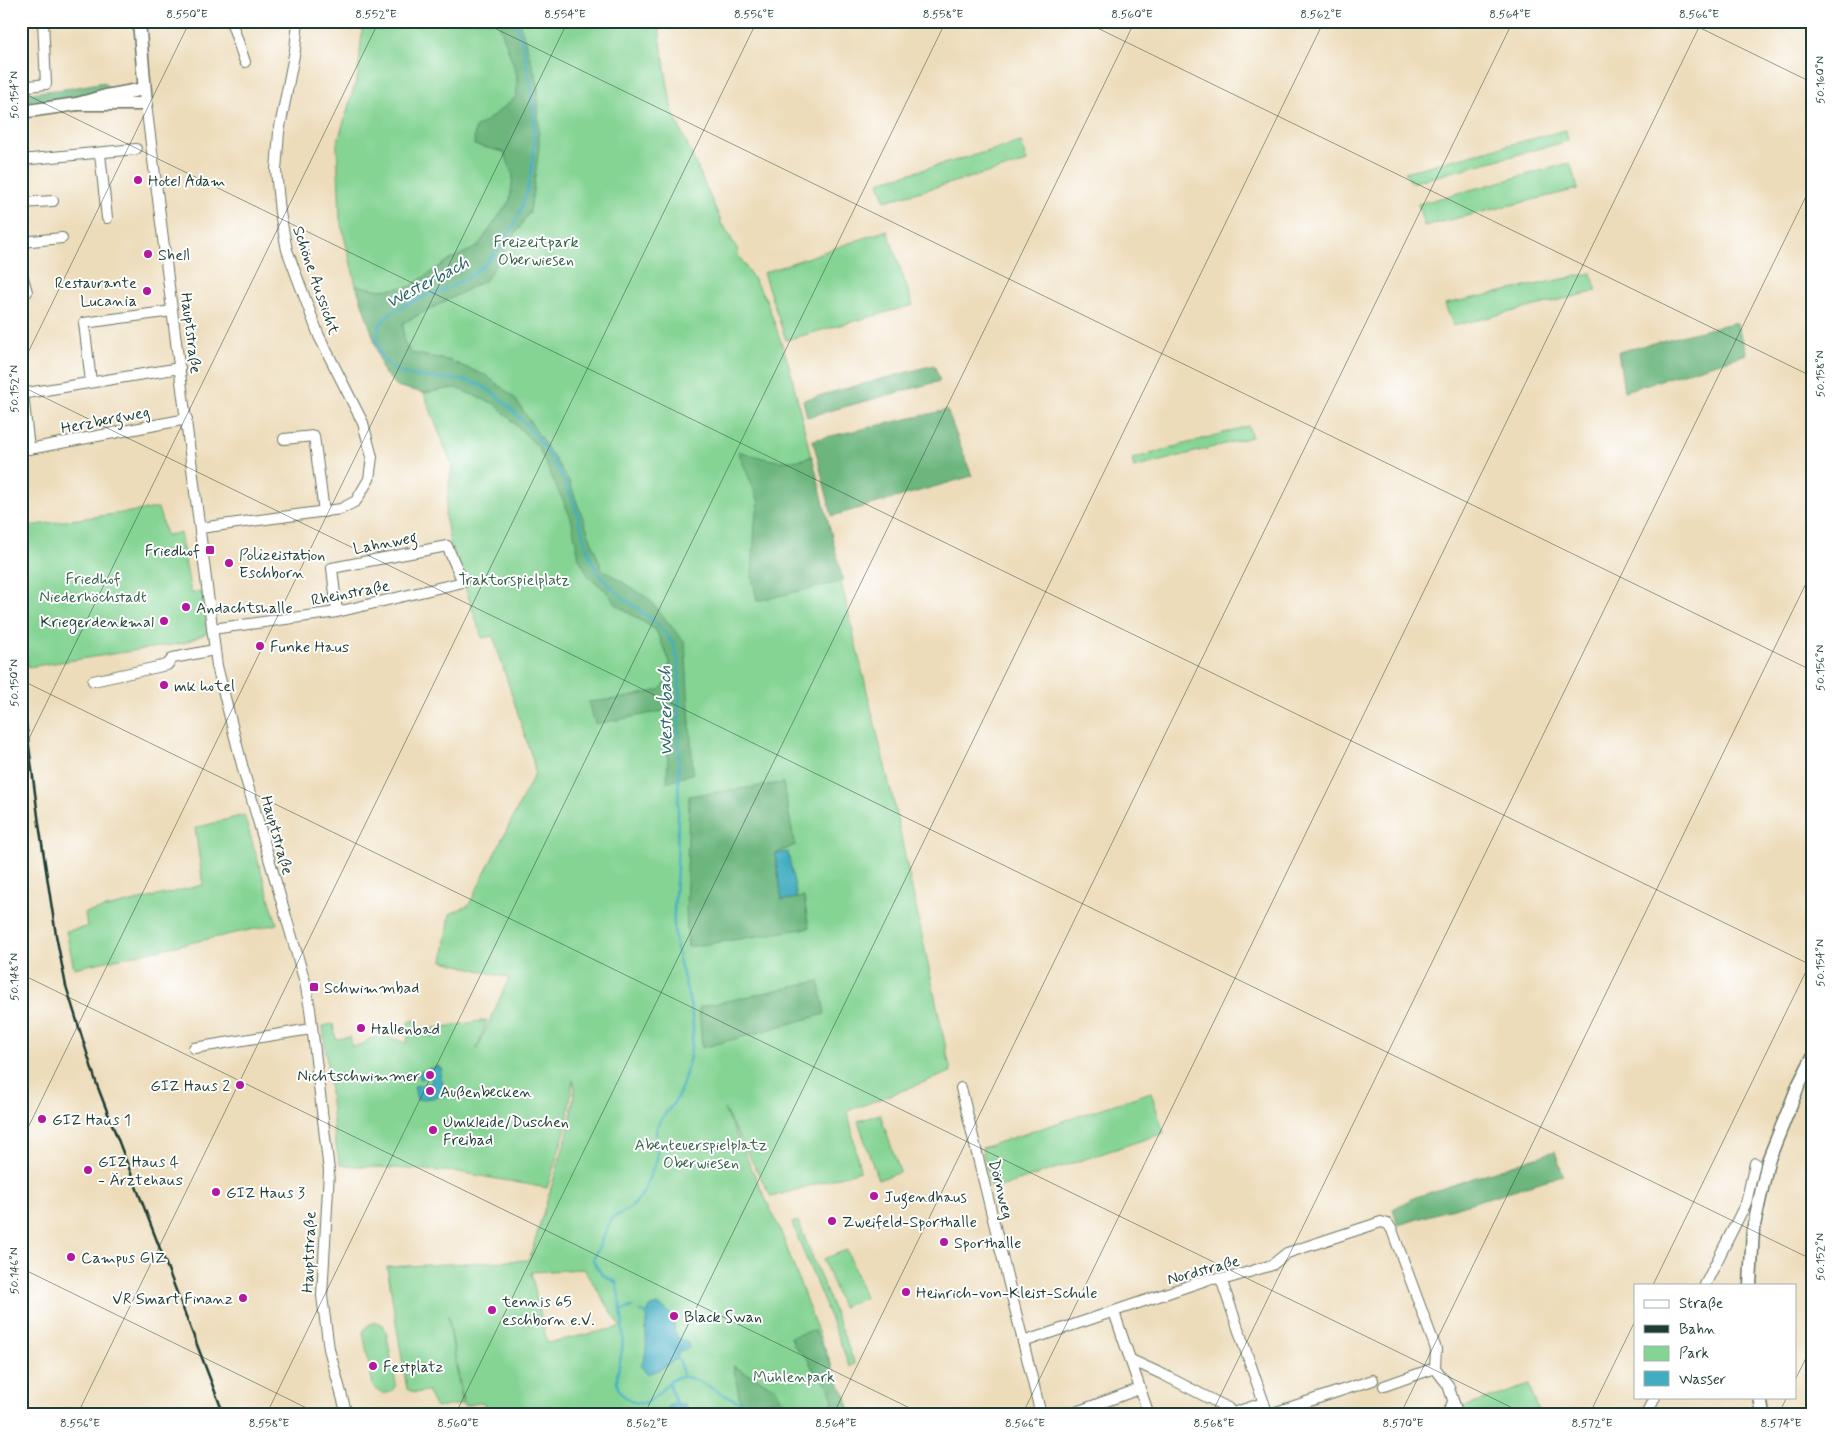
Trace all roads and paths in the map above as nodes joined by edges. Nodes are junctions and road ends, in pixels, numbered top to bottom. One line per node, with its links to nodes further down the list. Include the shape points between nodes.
1 (43, 21): 6 (street, via 46,84)
2 (139, 21): 7 (main road, Hauptstraße)
3 (231, 21): 5 (street)
4 (298, 21): 28 (street, Schöne Aussicht, via 279,132 276,170 280,213 287,250 312,317 363,424 372,457 369,479 356,502)
5 (245, 62)
6 (21, 87)
7 (144, 89): 8 (main road); 9 (main road, Hauptstraße)
8 (77, 104): 9 (main road); 10 (main road)
9 (146, 104): 21 (street, Hauptstraße)
10 (21, 112)
11 (136, 149): 12 (street)
12 (100, 154): 13 (street); 16 (street)
13 (21, 160)
14 (53, 201): 15 (street)
15 (21, 203)
16 (107, 218)
17 (62, 238): 18 (street)
18 (21, 242)
19 (21, 271): 20 (street)
20 (27, 292)
21 (172, 311): 22 (street, Hauptstraße); 23 (street, via 84,323)
22 (180, 368): 23 (street); 25 (street, Hauptstraße)
23 (91, 382): 24 (street)
24 (22, 394): 27 (street, Herzbergweg)
25 (187, 419): 27 (street, Herzbergweg); 29 (street, Hauptstraße)
26 (284, 439): 28 (street, via 314,436)
27 (25, 450)
28 (324, 512): 29 (street, Schöne Aussicht)
29 (200, 528): 32 (street, Hauptstraße)
30 (463, 582): 31 (street, Rheinstraße); 31 (street, Lahnweg, via 447,546 332,568)
31 (337, 612): 32 (street, Rheinstraße)
32 (212, 629): 33 (street, Hauptstraße)
33 (214, 650): 34 (street, via 174,658 167,665); 35 (street, Hauptstraße, via 242,769 306,989)
34 (93, 681)
35 (311, 1029): 36 (street); 56 (street, Hauptstraße, via 329,1171 322,1296 329,1349)
36 (194, 1048)
37 (1813, 1057): 42 (main road, via 1768,1161 1753,1230)
38 (961, 1088): 44 (street, Dörnweg)
39 (1755, 1163): 41 (street, via 1746,1203)
40 (1222, 1279): 43 (street, Nordstraße, via 1209,1279); 46 (street, Nordstraße, via 1272,1264 1287,1253 1378,1222 1388,1224 1436,1349); 53 (street)
41 (1706, 1284)
42 (1750, 1284)
43 (1114, 1312): 44 (street, Nordstraße); 45 (street)
44 (1023, 1342): 57 (street, Dörnweg)
45 (1129, 1359): 49 (street); 55 (street, via 1228,1408)
46 (1435, 1368): 48 (street); 52 (street, via 1448,1385)
47 (1373, 1380): 60 (street)
48 (1384, 1386)
49 (1139, 1388): 58 (street); 59 (street)
50 (1655, 1398): 63 (street)
51 (1760, 1398): 64 (main road)
52 (1453, 1402): 61 (street); 62 (street)
53 (1263, 1403): 54 (street); 60 (street)
54 (1247, 1412): 55 (street)
55 (1230, 1414)
56 (347, 1415)
57 (1041, 1415)
58 (1068, 1415)
59 (1149, 1415)
60 (1268, 1415)
61 (1447, 1415)
62 (1458, 1415)
63 (1647, 1415)
64 (1762, 1415)

